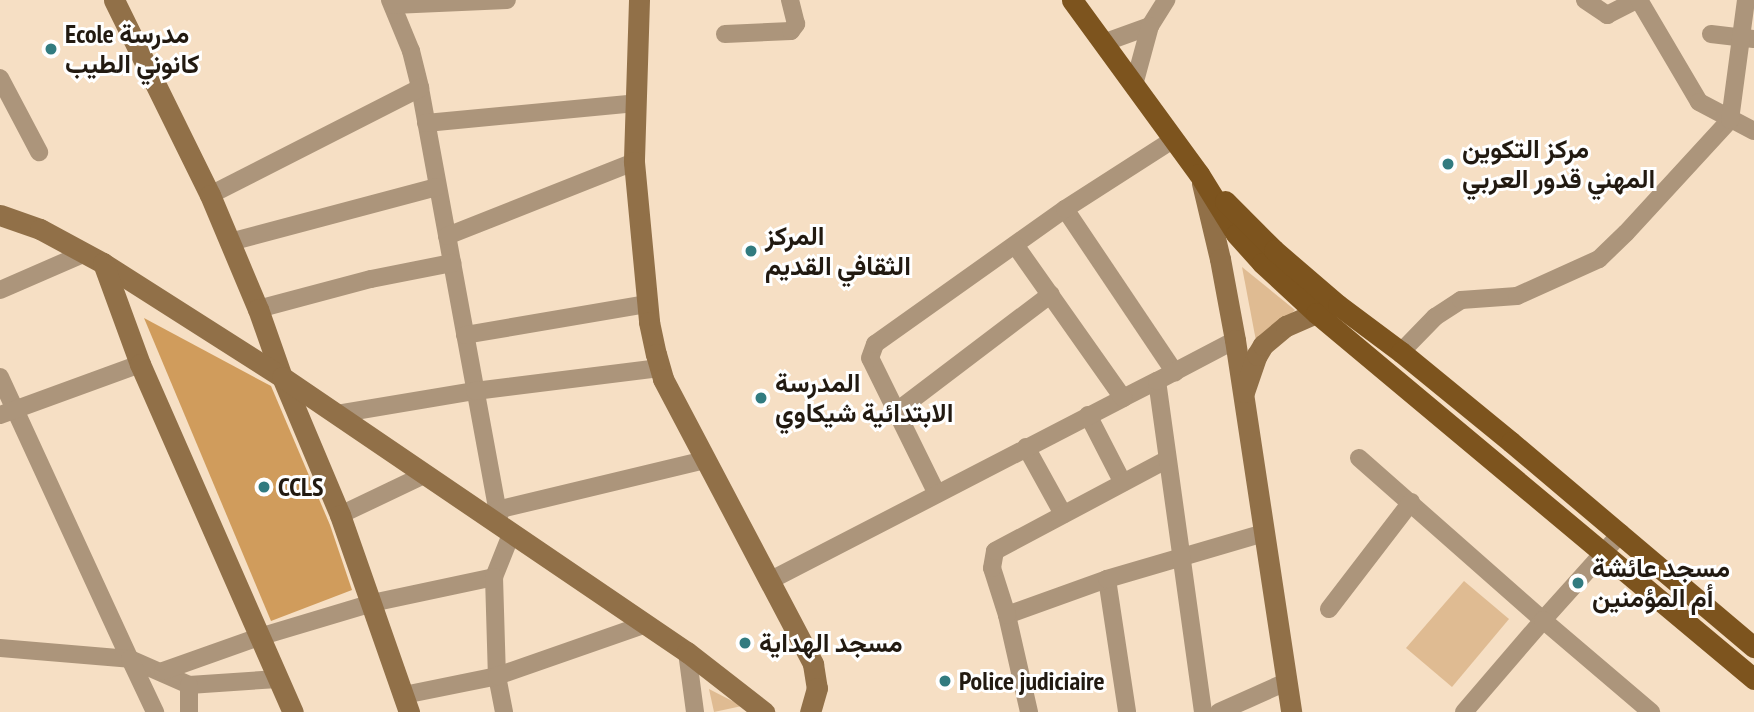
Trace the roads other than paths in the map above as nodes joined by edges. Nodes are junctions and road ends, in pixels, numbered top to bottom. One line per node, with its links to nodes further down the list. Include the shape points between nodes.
1 (114, 0): 28 (street)
2 (506, 0): 10 (street)
3 (639, 0): 19 (street)
4 (790, 0): 12 (street, via 796,24 791,31)
5 (1072, 0): 15 (main road)
6 (1166, 0): 11 (street)
7 (1584, 0): 8 (street, via 1607,15)
8 (1638, 0): 20 (street, via 1699,102)
9 (1746, 0): 14 (street)
10 (392, 2): 17 (street)
11 (1150, 26): 15 (street); 16 (street)
12 (725, 33)
13 (1711, 34): 14 (street)
14 (1747, 38): 20 (street)
15 (1104, 43): 16 (main road)
16 (1134, 85): 23 (main road)
17 (420, 88): 21 (street); 28 (street)
18 (3, 90): 24 (street)
19 (636, 103): 21 (street); 25 (street)
20 (1730, 120): 22 (street); 44 (street, via 1599,259 1517,296 1461,300 1435,317)
21 (426, 123): 27 (street)
22 (1754, 131)
23 (1174, 139): 26 (main road); 29 (street)
24 (39, 152)
25 (634, 162): 31 (street); 38 (street)
26 (1199, 174): 39 (main road, via 1274,250); 41 (main road, via 1236,234); 43 (street)
27 (438, 187): 31 (street); 32 (street)
28 (210, 195): 32 (street)
29 (1065, 209): 33 (street); 47 (street)
30 (5, 221): 34 (street, via 40,229)
31 (447, 236): 35 (street)
32 (230, 242): 40 (street)
33 (1015, 245): 37 (street); 54 (street, via 875,345 870,358)
34 (94, 258): 36 (street); 45 (street); 49 (street)
35 (452, 263): 40 (street); 42 (street)
36 (0, 290)
37 (1051, 294): 53 (street); 54 (street)
38 (647, 304): 42 (street); 46 (street)
39 (1338, 304): 41 (street); 44 (main road)
40 (258, 309): 49 (street)
41 (1316, 313): 52 (street, via 1286,326 1264,345); 63 (main road)
42 (465, 335): 51 (street)
43 (1235, 340): 47 (street); 52 (street)
44 (1401, 352): 58 (main road)
45 (140, 364): 55 (street); 83 (street)
46 (660, 368): 51 (street); 61 (street)
47 (1175, 373): 50 (street)
48 (0, 377): 55 (street)
49 (282, 377): 56 (street); 69 (street)
50 (1157, 381): 53 (street); 62 (street)
51 (475, 391): 56 (street); 70 (street)
52 (1244, 394): 71 (street)
53 (1123, 398): 57 (street)
54 (897, 411): 66 (street)
55 (7, 412): 87 (street)
56 (337, 414): 64 (street)
57 (1088, 415): 59 (street); 65 (street)
58 (1511, 442): 63 (main road); 72 (main road)
59 (1026, 447): 66 (street); 68 (street)
60 (1359, 458): 67 (street)
61 (706, 460): 70 (street); 77 (street)
62 (1166, 460): 65 (street); 74 (street)
63 (1495, 460): 73 (main road)
64 (426, 474): 69 (street); 70 (street)
65 (1123, 483): 68 (street)
66 (936, 492): 77 (street)
67 (1410, 502): 79 (street); 81 (street)
68 (1063, 514): 80 (street, via 995,551 992,568)
69 (340, 515): 78 (street)
70 (503, 522): 75 (street); 82 (street)
71 (1264, 533): 74 (street); 92 (street)
72 (1621, 533): 73 (street); 84 (main road)
73 (1603, 552): 81 (street); 91 (main road)
74 (1180, 559): 76 (street); 104 (street)
75 (494, 577): 78 (street); 89 (street)
76 (1107, 579): 80 (street); 103 (street)
77 (769, 581): 101 (street, via 816,675)
78 (372, 603): 83 (street); 94 (street)
79 (1329, 609)
80 (1007, 615): 102 (street)
81 (1543, 620): 107 (street); 108 (street)
82 (646, 624): 86 (street); 89 (street)
83 (260, 637): 88 (street); 90 (street)
84 (1754, 647)
85 (0, 648): 87 (street)
86 (687, 652): 99 (street); 100 (street)
87 (130, 659): 88 (street); 95 (street)
88 (163, 671): 93 (street)
89 (497, 676): 94 (street); 98 (street)
90 (278, 679): 93 (street); 97 (street)
91 (1754, 679)
92 (1286, 682): 105 (street); 106 (street)
93 (189, 685): 96 (street)
94 (406, 703)
95 (155, 712)
96 (189, 712)
97 (293, 712)
98 (504, 712)
99 (695, 712)
100 (764, 712)
101 (810, 712)
102 (1029, 712)
103 (1127, 712)
104 (1203, 712)
105 (1219, 712)
106 (1291, 712)
107 (1464, 712)
108 (1651, 712)

